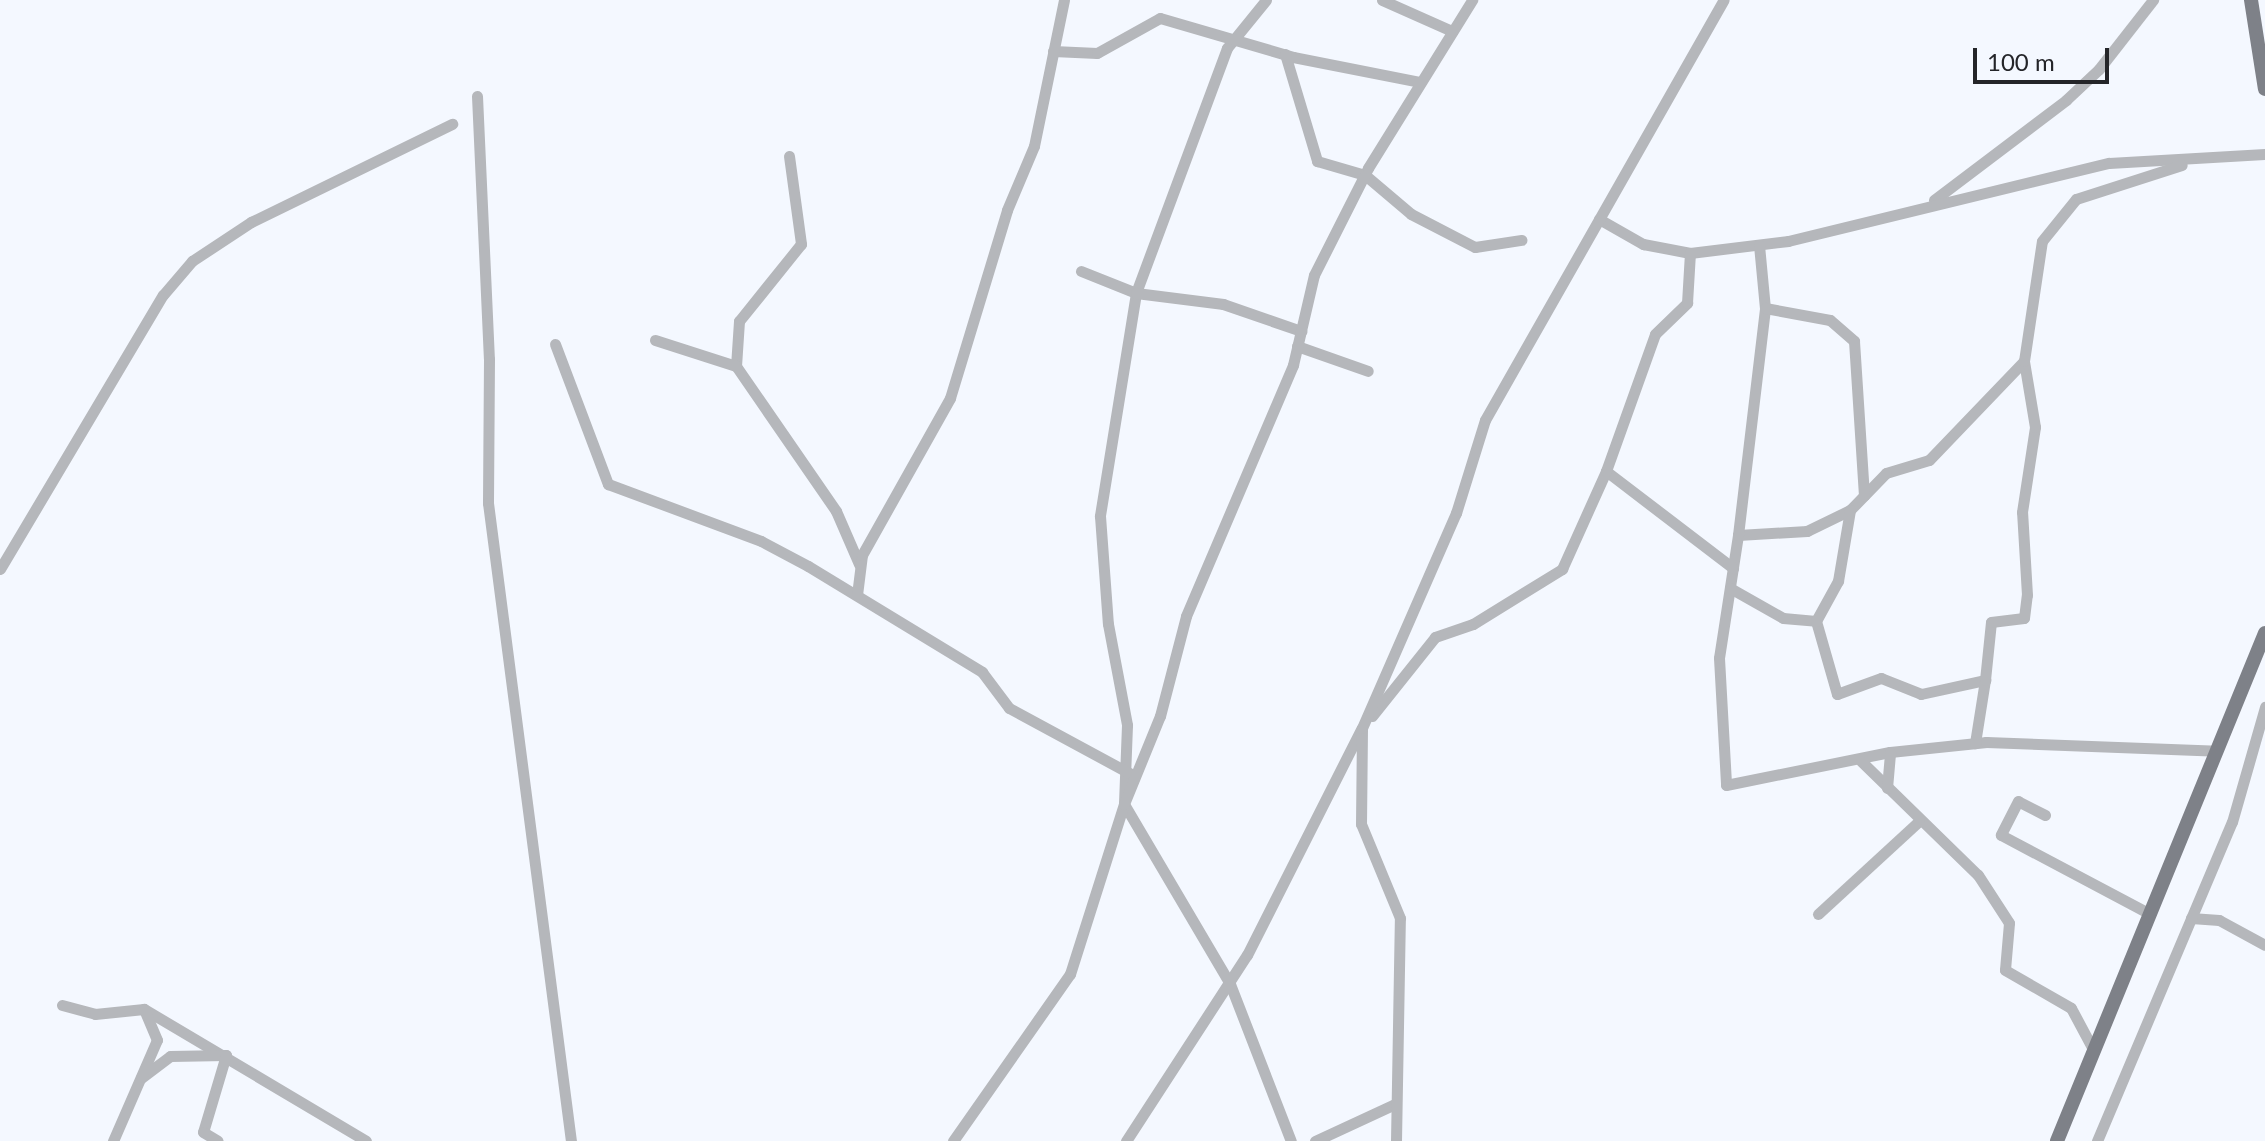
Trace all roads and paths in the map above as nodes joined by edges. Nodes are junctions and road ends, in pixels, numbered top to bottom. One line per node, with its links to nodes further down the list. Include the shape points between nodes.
1 (1064, 0): 10 (street)
2 (1266, 0): 9 (street)
3 (1382, 0): 8 (street)
4 (1472, 0): 8 (street)
5 (1724, 0): 21 (street)
6 (2153, 0): 20 (street, via 2099,69 2066,100)
7 (2251, 0): 13 (main road)
8 (1452, 31): 12 (street)
9 (1232, 41): 10 (street, via 1160,18 1097,53); 11 (street); 26 (street)
10 (1053, 51): 39 (street, via 1034,146 1007,210 950,398)
11 (1285, 54): 12 (street); 19 (street, via 1317,161)
12 (1421, 82): 19 (street)
13 (2265, 89)
14 (477, 96): 73 (street, via 489,359 488,503)
15 (452, 124): 41 (street, via 251,222 192,261 163,295)
16 (2265, 154): 18 (street)
17 (789, 156): 33 (street, via 801,244 739,321)
18 (2206, 161): 20 (street, via 2109,163 1991,196); 32 (street, via 2094,190 2054,220 2042,241)
19 (1365, 175): 22 (street, via 1411,214 1475,247); 28 (street, via 1314,275)
20 (1925, 203): 23 (street)
21 (1599, 219): 24 (street, via 1643,244); 48 (street, via 1485,420 1456,513)
22 (1521, 240)
23 (1759, 245): 24 (street); 27 (street)
24 (1690, 253): 35 (street, via 1687,303 1655,334)
25 (1081, 271): 26 (street)
26 (1136, 293): 28 (street, via 1223,304); 53 (street, via 1100,516 1108,624)
27 (1765, 308): 36 (street, via 1830,320 1854,341); 38 (street)
28 (1301, 331): 31 (street)
29 (655, 340): 33 (street)
30 (555, 344): 43 (street, via 608,484 761,541)
31 (1297, 346): 34 (street); 53 (street, via 1186,616 1160,716)
32 (2024, 361): 36 (street, via 1929,460 1886,473); 46 (street, via 2035,427 2022,512 2027,595 2024,618 1991,622)
33 (736, 366): 39 (street, via 836,511)
34 (1368, 371)
35 (1606, 471): 40 (street); 48 (street, via 1562,569 1473,624 1435,637)
36 (1864, 496): 37 (street)
37 (1850, 510): 38 (street, via 1807,531); 44 (street, via 1838,581)
38 (1738, 535): 40 (street)
39 (859, 566): 43 (street)
40 (1733, 568): 42 (street)
41 (0, 569)
42 (1730, 588): 44 (street, via 1783,618); 52 (street, via 1719,658 1726,785)
43 (857, 595): 53 (street, via 982,672 1009,708)
44 (1816, 621): 46 (street, via 1837,694 1881,678 1921,694)
45 (2265, 633): 50 (main road)
46 (1985, 680): 49 (street)
47 (2265, 707): 60 (street, via 2232,822)
48 (1362, 728): 62 (street); 68 (street, via 1361,824 1400,918)
49 (1975, 743): 50 (street); 51 (street)
50 (2217, 751): 59 (main road)
51 (1890, 752): 52 (street); 54 (street)
52 (1861, 761): 54 (street)
53 (1131, 774): 55 (street)
54 (1887, 788): 57 (street)
55 (1124, 804): 62 (street); 74 (street, via 1070,974)
56 (2045, 815): 59 (street, via 2018,801 2001,835)
57 (1919, 821): 58 (street); 65 (street, via 1978,875 2009,923 2005,970 2071,1008)
58 (1818, 914)
59 (2150, 914): 65 (main road)
60 (2191, 918): 61 (street, via 2219,920); 80 (street)
61 (2265, 945)
62 (1230, 984): 75 (street); 76 (street)
63 (62, 1005): 64 (street, via 95,1014)
64 (144, 1009): 66 (street); 67 (street, via 157,1040)
65 (2094, 1051): 79 (main road)
66 (226, 1055): 67 (street, via 170,1056); 69 (street); 72 (street)
67 (141, 1078): 70 (street)
68 (1395, 1104): 77 (street); 78 (street)
69 (201, 1137): 71 (street)
70 (113, 1141)
71 (218, 1141)
72 (366, 1141)
73 (571, 1141)
74 (953, 1141)
75 (1126, 1141)
76 (1291, 1141)
77 (1315, 1141)
78 (1396, 1141)
79 (2057, 1141)
80 (2097, 1141)

